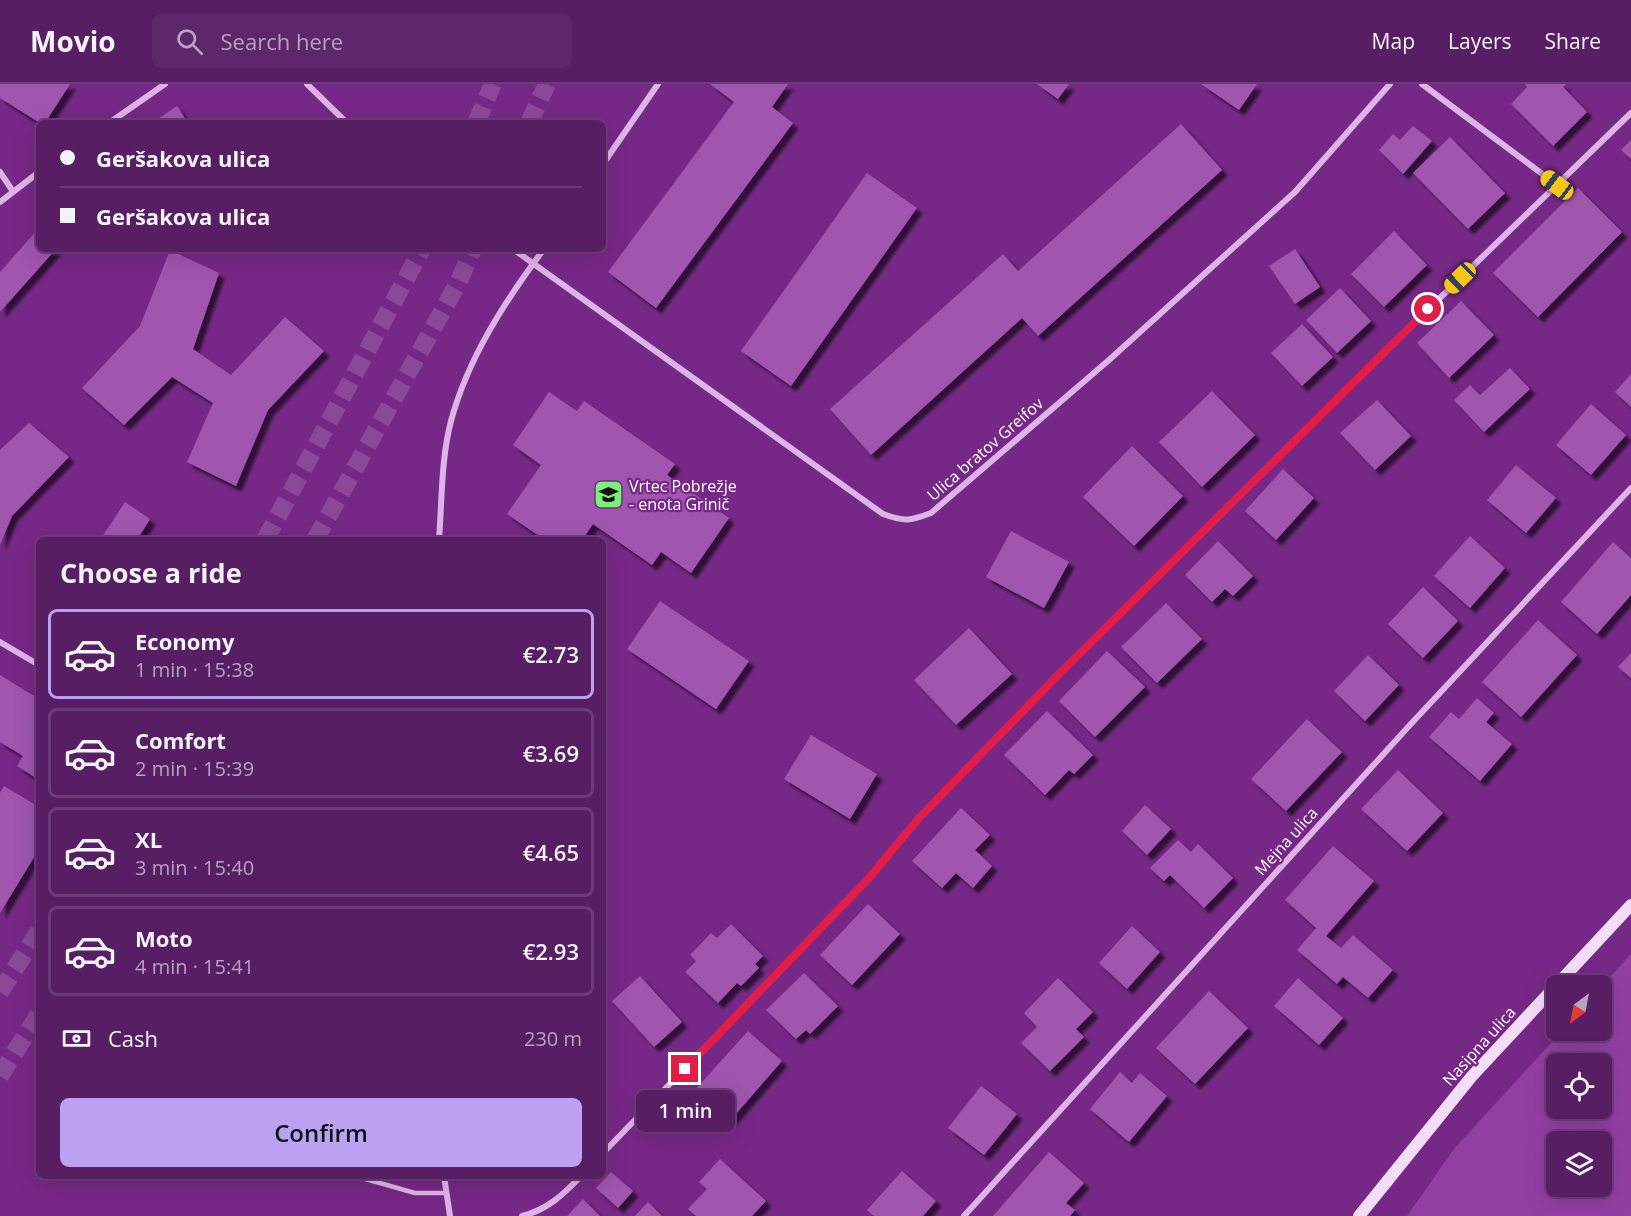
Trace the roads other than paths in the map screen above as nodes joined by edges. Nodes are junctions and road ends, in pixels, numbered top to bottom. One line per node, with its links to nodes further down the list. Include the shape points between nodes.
1 (165, 84): 7 (street)
2 (307, 84): 8 (street)
3 (658, 84): 9 (street)
4 (1390, 84): 17 (street, Ulica bratov Greifov, via 1295,192 932,513 915,519 902,521 884,514)
5 (1422, 84): 12 (street)
6 (1631, 113): 12 (street)
7 (113, 120)
8 (344, 120)
9 (606, 160)
10 (0, 172): 13 (street)
11 (36, 174): 13 (street)
12 (1557, 185): 23 (street, via 1058,675 919,818 869,878)
13 (12, 190): 14 (street)
14 (0, 202)
15 (517, 252): 17 (street, Ulica bratov Greifov)
16 (542, 252): 17 (street)
17 (533, 265): 19 (street, via 479,347 462,389 451,423 443,476)
18 (1631, 488): 30 (street, Mejna ulica)
19 (440, 537)
20 (0, 642): 21 (street)
21 (36, 663)
22 (1631, 905): 31 (street, Nasipna ulica, via 1472,1076)
23 (606, 1150)
24 (366, 1179): 27 (lane, via 415,1193)
25 (444, 1179): 27 (street)
26 (578, 1179): 29 (street, via 545,1207)
27 (446, 1193): 28 (street)
28 (450, 1216)
29 (522, 1216)
30 (964, 1216)
31 (1359, 1216)

